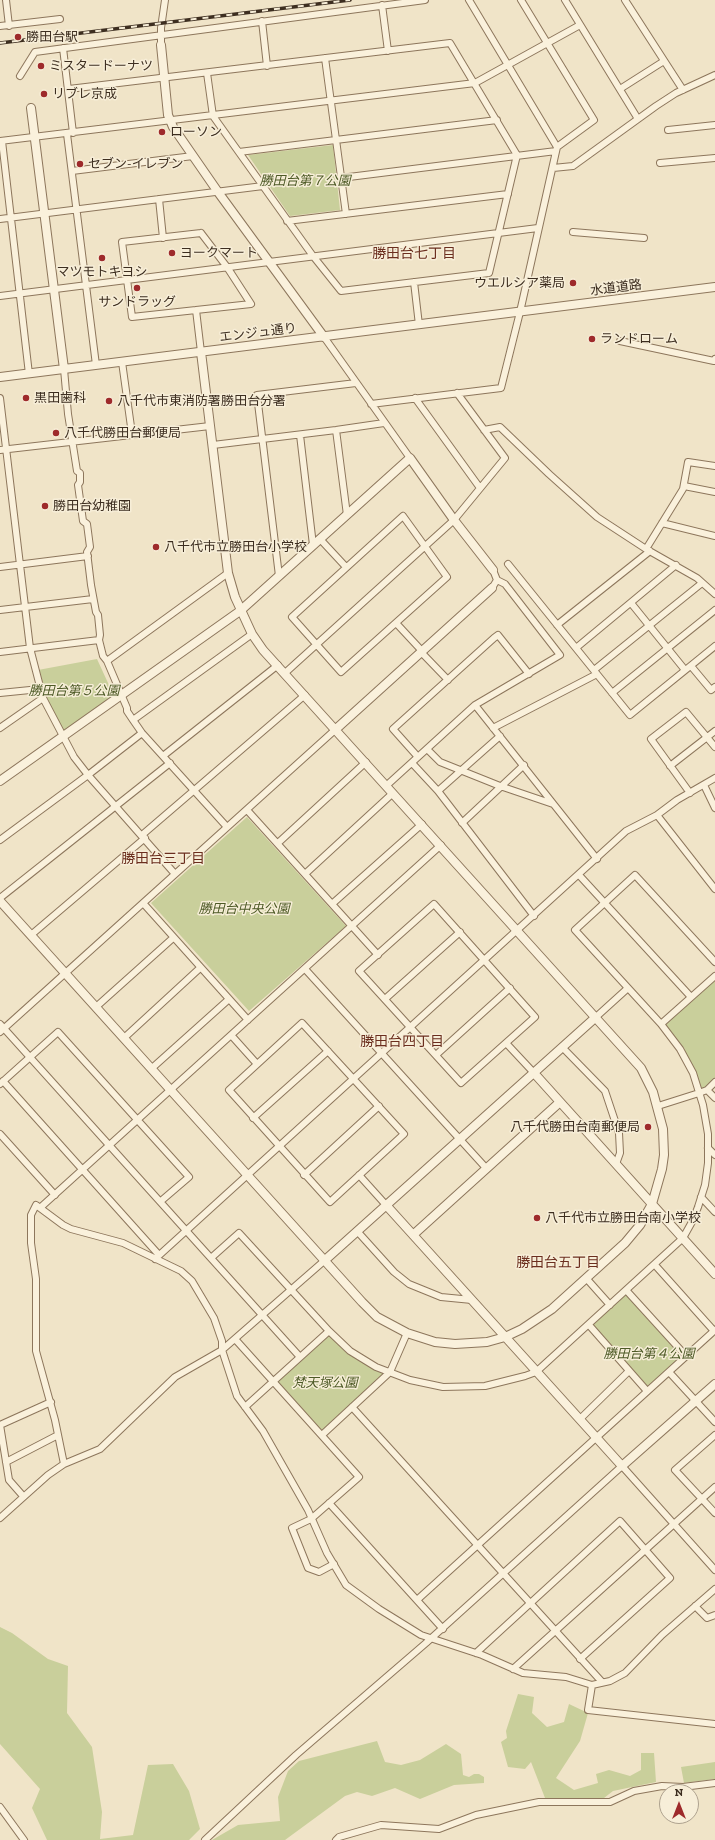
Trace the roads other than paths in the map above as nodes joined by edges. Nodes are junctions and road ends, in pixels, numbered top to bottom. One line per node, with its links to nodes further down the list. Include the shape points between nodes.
1 (6, 0): 13 (street)
2 (165, 0): 14 (street)
3 (425, 0): 8 (street)
4 (469, 0): 22 (street)
5 (521, 0): 15 (street)
6 (565, 0): 11 (street)
7 (625, 0): 20 (street)
8 (382, 5): 10 (street); 18 (street)
9 (60, 19): 13 (street)
10 (262, 21): 14 (street); 21 (street)
11 (580, 25): 15 (street); 29 (street)
12 (0, 26): 13 (street)
13 (9, 26)
14 (160, 34): 16 (street); 17 (street)
15 (547, 44): 22 (street); 43 (street, via 594,120)
16 (161, 45): 26 (street)
17 (64, 48): 25 (street, via 35,52); 28 (street)
18 (388, 51): 19 (street); 27 (street, via 450,43)
19 (325, 58): 21 (street); 31 (street)
20 (664, 61): 29 (street); 30 (street)
21 (267, 66): 23 (street)
22 (508, 66): 27 (street); 43 (street)
23 (207, 73): 26 (street); 33 (street)
24 (715, 75): 30 (street)
25 (20, 76)
26 (165, 78): 28 (street); 35 (street)
27 (475, 83): 31 (street); 36 (street)
28 (69, 89): 39 (street)
29 (620, 89): 34 (street)
30 (682, 90): 34 (street)
31 (331, 102): 33 (street); 41 (street)
32 (31, 108): 40 (street)
33 (213, 116): 35 (street); 44 (street)
34 (638, 119): 49 (street, via 573,166)
35 (169, 120): 39 (street); 46 (street)
36 (497, 120): 41 (street); 45 (street)
37 (715, 125): 38 (street)
38 (668, 130)
39 (70, 134): 40 (street); 50 (street)
40 (34, 138): 42 (street); 57 (street)
41 (336, 140): 44 (street); 51 (street)
42 (1, 141): 59 (street)
43 (557, 149): 45 (street); 49 (street)
44 (239, 152): 52 (street)
45 (517, 155): 51 (street); 54 (street)
46 (193, 156): 50 (street); 53 (street)
47 (715, 158): 48 (street)
48 (660, 163)
49 (553, 168): 62 (street)
50 (72, 171): 56 (street)
51 (341, 178): 58 (street)
52 (262, 186): 53 (street); 61 (street)
53 (218, 192): 55 (street); 68 (street)
54 (508, 194): 58 (street); 64 (street)
55 (159, 199): 56 (street); 65 (street)
56 (76, 210): 57 (street); 72 (street)
57 (44, 214): 59 (street); 74 (street)
58 (346, 214): 61 (street)
59 (10, 218): 60 (street); 75 (street)
60 (0, 219)
61 (287, 221): 67 (street)
62 (538, 228): 64 (street); 78 (street)
63 (573, 232): 66 (street)
64 (499, 233): 67 (street); 71 (street, via 489,273)
65 (163, 238): 69 (street, via 201,233); 70 (street, via 122,242)
66 (644, 238)
67 (313, 256): 68 (street); 71 (street, via 341,291)
68 (269, 262): 69 (street); 80 (street)
69 (227, 267): 70 (street); 77 (street, via 251,304)
70 (126, 280): 72 (street); 77 (street, via 132,317)
71 (414, 282): 79 (street)
72 (86, 285): 74 (street); 85 (street)
73 (715, 287): 78 (street, 水道道路)
74 (54, 289): 75 (street); 86 (street)
75 (20, 293): 76 (street); 87 (street)
76 (0, 296)
77 (196, 310): 82 (street)
78 (520, 312): 79 (street, エンジュ通り); 90 (street, via 501,388)
79 (419, 325): 80 (street, エンジュ通り)
80 (324, 337): 82 (street, エンジュ通り); 89 (street)
81 (620, 341): 83 (street, via 714,361)
82 (201, 352): 84 (street, エンジュ通り); 95 (street)
83 (715, 359)
84 (122, 362): 85 (street, エンジュ通り); 98 (street)
85 (96, 365): 86 (street, エンジュ通り)
86 (64, 370): 87 (street, エンジュ通り); 101 (street)
87 (29, 374): 88 (street, エンジュ通り)
88 (0, 377)
89 (356, 383): 93 (street); 100 (street, via 256,396)
90 (457, 393): 92 (street); 97 (street)
91 (0, 398): 103 (street)
92 (415, 398): 93 (street); 107 (street)
93 (371, 404): 94 (street)
94 (384, 423): 96 (street); 104 (street)
95 (210, 426): 98 (street); 102 (street)
96 (336, 430): 99 (street); 109 (street)
97 (484, 430): 107 (street, via 505,458); 116 (street, via 500,427 597,517)
98 (132, 434): 101 (street)
99 (300, 434): 100 (street); 114 (street)
100 (262, 439): 102 (street); 125 (street)
101 (73, 442): 103 (street); 117 (street, via 77,471 80,473 78,485 83,521 87,524 90,547)
102 (213, 445): 124 (street)
103 (3, 450): 118 (street)
104 (410, 458): 109 (street); 110 (street)
105 (715, 466): 106 (street, via 688,462)
106 (684, 486): 108 (street); 111 (street)
107 (480, 488): 110 (street)
108 (715, 492)
109 (347, 515): 113 (street)
110 (454, 520): 115 (street); 123 (street)
111 (662, 524): 112 (street); 116 (street)
112 (715, 536)
113 (320, 539): 114 (street); 122 (street)
114 (313, 546): 125 (street)
115 (425, 546): 122 (street, via 403,516); 136 (street, via 447,577); 141 (street)
116 (648, 550): 120 (street); 137 (street)
117 (88, 556): 118 (street); 130 (street)
118 (19, 564): 121 (street); 132 (street)
119 (508, 564): 137 (street)
120 (676, 565): 127 (street); 131 (street)
121 (0, 567)
122 (346, 568): 141 (street, via 292,617)
123 (493, 570): 126 (street)
124 (228, 573): 135 (street); 148 (street)
125 (280, 576): 135 (street)
126 (497, 580): 128 (street); 154 (street, via 505,584 560,656)
127 (702, 583): 129 (street); 138 (street)
128 (492, 588): 147 (street)
129 (715, 594)
130 (93, 599): 132 (street); 140 (street, via 98,615)
131 (631, 603): 138 (street); 144 (street)
132 (25, 607): 133 (street); 143 (street)
133 (0, 610)
134 (715, 610): 145 (street)
135 (240, 611): 139 (street); 161 (street)
136 (396, 623): 141 (street, via 341,672); 147 (street)
137 (557, 625): 144 (street)
138 (649, 625): 145 (street); 152 (street)
139 (252, 634): 149 (street); 164 (street)
140 (98, 640): 143 (street); 148 (street, via 103,656)
141 (317, 645): 153 (street)
142 (715, 646): 150 (street)
143 (30, 648): 146 (street); 157 (street)
144 (576, 648): 152 (street)
145 (668, 648): 151 (street); 158 (street)
146 (0, 652)
147 (422, 652): 155 (street); 167 (street)
148 (107, 660): 161 (street)
149 (278, 665): 153 (street); 175 (street)
150 (691, 666): 151 (street); 156 (street, via 711,690)
151 (685, 670): 158 (street, via 630,715)
152 (595, 672): 158 (street); 166 (street)
153 (285, 673): 160 (street)
154 (529, 674): 155 (street, via 498,634); 163 (street)
155 (448, 680): 176 (street, via 393,730)
156 (715, 687)
157 (40, 689): 159 (street); 162 (street)
158 (612, 693)
159 (0, 694)
160 (305, 695): 167 (street); 189 (street)
161 (121, 696): 164 (street); 171 (street)
162 (43, 698): 165 (street); 171 (street)
163 (475, 705): 166 (street); 174 (street)
164 (133, 720): 169 (street)
165 (0, 728)
166 (493, 728): 170 (street)
167 (336, 729): 177 (street); 196 (street)
168 (715, 731): 172 (street)
169 (142, 733): 175 (street); 183 (street)
170 (500, 736): 180 (street); 182 (street)
171 (62, 737): 183 (street); 185 (street)
172 (708, 738): 173 (street); 181 (street); 181 (street, via 686,712 650,739)
173 (715, 747)
174 (427, 749): 176 (street); 182 (street, via 440,762)
175 (163, 756): 178 (street)
176 (418, 757): 179 (street)
177 (366, 762): 187 (street); 203 (street)
178 (170, 763): 189 (street); 194 (street)
179 (412, 763): 187 (street); 190 (street)
180 (524, 765): 188 (street); 193 (street)
181 (670, 766): 192 (street)
182 (460, 771): 188 (street); 190 (street)
183 (88, 775): 194 (street); 202 (street)
184 (715, 778): 186 (street)
185 (0, 781)
186 (704, 785): 192 (street); 195 (street)
187 (386, 786): 191 (street)
188 (500, 786): 193 (street); 198 (street)
189 (194, 790): 200 (street); 201 (street)
190 (438, 791): 198 (street)
191 (393, 793): 199 (street); 207 (street)
192 (690, 793): 197 (street)
193 (553, 804): 205 (street)
194 (116, 806): 201 (street); 210 (street)
195 (715, 808)
196 (247, 810): 200 (street); 203 (street)
197 (657, 815): 205 (street, via 626,831); 209 (street)
198 (462, 823): 215 (street)
199 (422, 824): 204 (street); 214 (street)
200 (227, 827): 206 (street)
201 (143, 837): 206 (street); 219 (street)
202 (0, 840)
203 (278, 843): 207 (street)
204 (441, 845): 216 (street); 217 (street)
205 (597, 859): 208 (street)
206 (175, 874): 213 (street)
207 (305, 874): 214 (street)
208 (579, 875): 212 (street); 215 (street)
209 (715, 889)
210 (0, 898)
211 (0, 901): 219 (street)
212 (605, 902): 223 (street, via 635,874); 229 (street, via 575,930); 230 (street)
213 (142, 903): 220 (street); 226 (street)
214 (332, 904): 216 (street)
215 (534, 916): 217 (street)
216 (352, 926): 221 (street); 225 (street)
217 (517, 931): 222 (street); 234 (street)
218 (460, 932): 221 (street, via 434,904); 222 (street); 231 (street)
219 (30, 935): 226 (street)
220 (173, 938): 224 (street); 233 (street)
221 (378, 955): 231 (street, via 359,972)
222 (485, 960): 228 (street); 237 (street)
223 (715, 962)
224 (200, 968): 232 (street); 240 (street)
225 (305, 969): 235 (street); 244 (street)
226 (65, 973): 233 (street); 238 (street)
227 (715, 976): 230 (street)
228 (510, 988): 241 (street, via 535,1017); 245 (street)
229 (628, 988): 234 (street); 236 (street)
230 (691, 997): 236 (street)
231 (385, 999): 237 (street)
232 (228, 1000): 235 (street); 248 (street)
233 (96, 1007): 240 (street)
234 (596, 1017): 242 (street); 259 (street, via 641,1068)
235 (248, 1020): 239 (street)
236 (661, 1024): 255 (street, via 689,1064)
237 (410, 1027): 244 (street); 245 (street)
238 (1, 1028): 246 (street)
239 (231, 1035): 247 (street); 254 (street)
240 (124, 1038): 248 (street)
241 (506, 1043): 245 (street, via 461,1083); 249 (street)
242 (562, 1047): 249 (street); 268 (street, via 605,1091 619,1133 620,1153)
243 (328, 1051): 247 (street, via 302,1023); 250 (street); 260 (street)
244 (382, 1053): 250 (street); 263 (street)
245 (436, 1055)
246 (30, 1056): 251 (street); 261 (street, via 58,1032); 264 (street)
247 (257, 1064): 260 (street, via 229,1090)
248 (151, 1069): 254 (street)
249 (534, 1073): 257 (street); 263 (street)
250 (354, 1079): 258 (street); 265 (street)
251 (1, 1082): 270 (street)
252 (715, 1082): 253 (street)
253 (707, 1090): 255 (street); 256 (street)
254 (171, 1091): 261 (street); 271 (street)
255 (699, 1093): 259 (street); 266 (street, via 705,1114)
256 (715, 1098)
257 (560, 1102): 268 (street); 269 (street)
258 (379, 1106): 272 (street); 273 (street, via 404,1134)
259 (658, 1106): 277 (street, via 663,1129 664,1155)
260 (253, 1118): 265 (street)
261 (138, 1120): 264 (street); 276 (street, via 189,1177)
262 (0, 1134): 274 (street)
263 (459, 1140): 269 (street); 278 (street)
264 (110, 1145): 270 (street); 276 (street)
265 (279, 1146): 271 (street); 272 (street)
266 (708, 1148): 267 (street); 275 (street)
267 (715, 1155)
268 (616, 1164): 277 (street)
269 (486, 1168): 283 (street)
270 (82, 1170): 274 (street); 285 (street)
271 (247, 1175): 281 (street); 287 (street)
272 (304, 1175): 273 (street, via 330,1202)
273 (359, 1175): 278 (street)
274 (55, 1195): 279 (street)
275 (701, 1197): 280 (street); 284 (street)
276 (161, 1201): 281 (street)
277 (652, 1204): 284 (street); 290 (street, via 640,1225 625,1243)
278 (386, 1205): 282 (street); 283 (street)
279 (41, 1208): 285 (street, via 71,1229 123,1243); 313 (street, via 36,1205 31,1215 36,1278 35,1337 36,1351)
280 (715, 1212)
281 (186, 1230): 285 (street); 286 (street)
282 (357, 1231): 287 (street); 293 (street, via 394,1272 409,1284 441,1298)
283 (412, 1235): 293 (street)
284 (683, 1238): 288 (street); 289 (street)
285 (157, 1257): 302 (street, via 181,1271 192,1281 214,1318)
286 (211, 1258): 291 (street, via 239,1233); 295 (street)
287 (324, 1261): 291 (street); 299 (street, via 369,1310)
288 (655, 1265): 292 (street); 297 (street)
289 (715, 1274)
290 (586, 1278): 294 (street); 300 (street, via 542,1317)
291 (291, 1290): 295 (street); 298 (street)
292 (626, 1290): 294 (street); 303 (street)
293 (472, 1300): 300 (street)
294 (610, 1305): 296 (street)
295 (262, 1315): 301 (street); 304 (street)
296 (589, 1325): 305 (street); 307 (street)
297 (715, 1330): 303 (street)
298 (329, 1331): 304 (street); 306 (street, via 363,1360)
299 (407, 1333): 300 (street, via 435,1342 455,1344 487,1342); 306 (street)
300 (505, 1337): 307 (street)
301 (235, 1338): 302 (street); 309 (street)
302 (222, 1350): 314 (street, via 237,1396); 323 (street, via 175,1377 100,1449)
303 (686, 1356): 308 (street)
304 (300, 1357): 309 (street)
305 (629, 1371): 311 (street); 316 (street)
306 (390, 1372): 307 (street, via 426,1384 454,1388 494,1385); 315 (street)
307 (536, 1372): 316 (street)
308 (669, 1372): 311 (street); 312 (street)
309 (273, 1381): 314 (street); 318 (street)
310 (715, 1384): 312 (street)
311 (647, 1391): 321 (street)
312 (697, 1401): 317 (street); 324 (street)
313 (51, 1402): 319 (street); 322 (street, via 0,1425)
314 (245, 1407): 331 (street, via 263,1431)
315 (352, 1407): 318 (street); 333 (street)
316 (580, 1419): 321 (street)
317 (715, 1422)
318 (322, 1434): 328 (street, via 359,1476)
319 (58, 1435): 322 (street); 323 (street)
320 (715, 1435): 327 (street, via 675,1470)
321 (596, 1438): 324 (street); 333 (street)
322 (6, 1462): 326 (street, via 9,1480)
323 (64, 1464): 326 (street)
324 (622, 1466): 332 (street); 337 (street)
325 (715, 1487): 327 (street)
326 (23, 1496): 330 (street)
327 (702, 1499): 329 (street); 332 (street)
328 (329, 1503): 331 (street); 339 (street)
329 (715, 1513)
330 (0, 1518)
331 (311, 1519): 335 (street); 335 (street, via 292,1528 308,1568 319,1572)
332 (673, 1524): 334 (street); 336 (street)
333 (477, 1545): 337 (street); 339 (street)
334 (646, 1549): 340 (street, via 620,1521); 344 (street); 347 (street, via 670,1578)
335 (334, 1564): 345 (street, via 351,1589 421,1636)
336 (715, 1570)
337 (503, 1574): 340 (street); 343 (street)
338 (715, 1589): 341 (street)
339 (417, 1600): 343 (street)
340 (530, 1603): 344 (street); 346 (street)
341 (695, 1606): 342 (street, via 707,1618); 349 (street, via 625,1673)
342 (715, 1614)
343 (443, 1629): 345 (street)
344 (555, 1630): 347 (street); 348 (street)
345 (431, 1639): 346 (street); 355 (street, via 296,1755)
346 (476, 1653): 348 (street)
347 (580, 1659): 349 (street)
348 (513, 1669): 350 (street, via 524,1673 566,1677)
349 (602, 1682): 350 (street)
350 (592, 1685): 351 (street, via 588,1710)
351 (715, 1724)
352 (715, 1783): 356 (street, via 683,1787 662,1786 634,1791 610,1802 539,1802 476,1815 439,1829 381,1825)
353 (0, 1808): 354 (street)
354 (24, 1840)
355 (205, 1840)
356 (336, 1840)

